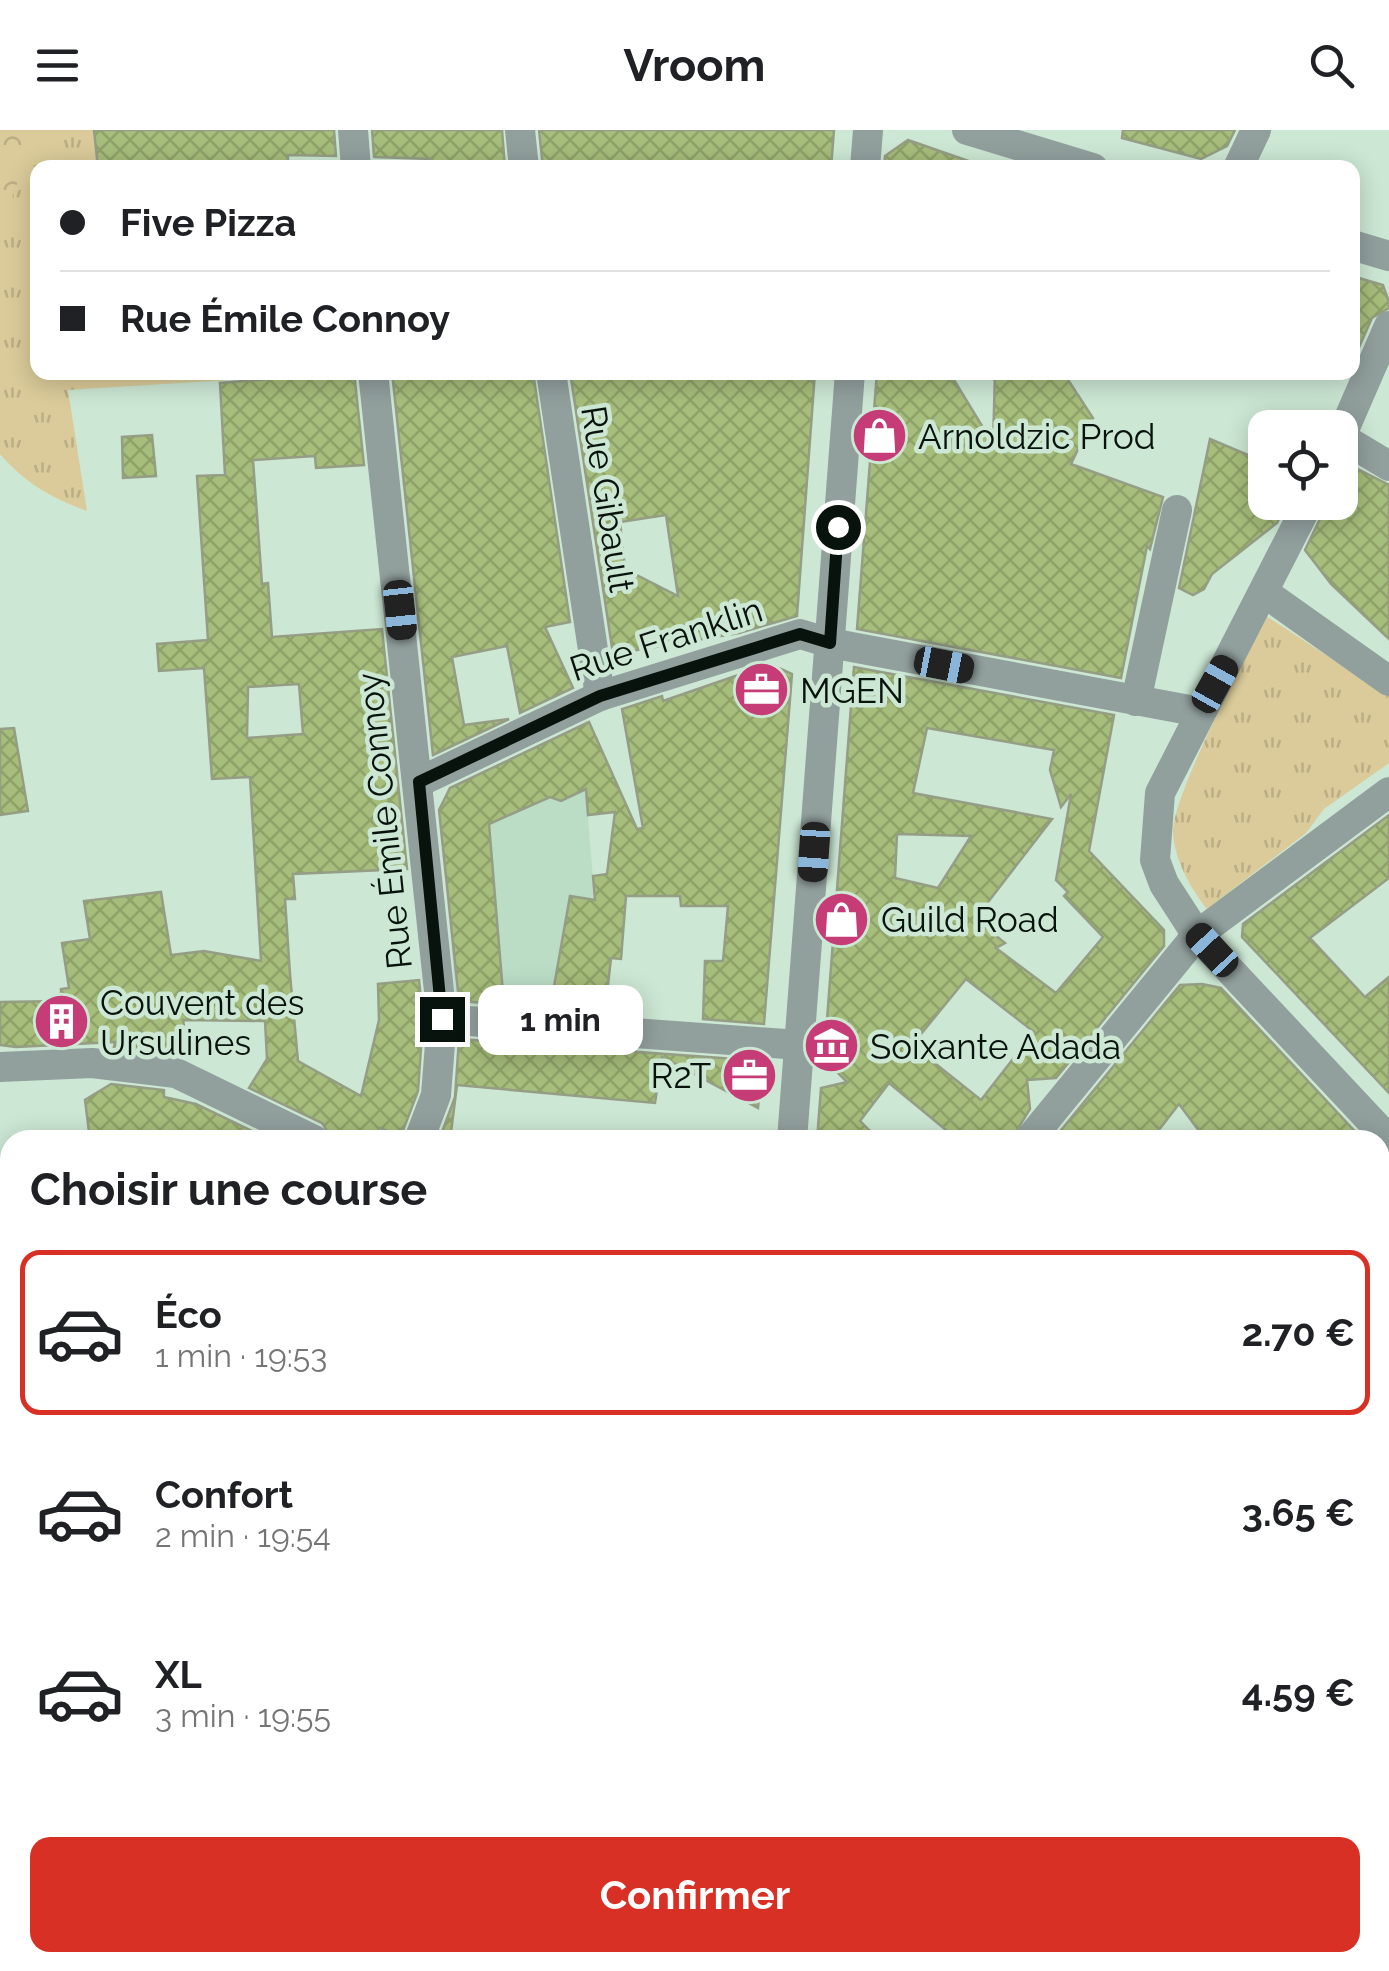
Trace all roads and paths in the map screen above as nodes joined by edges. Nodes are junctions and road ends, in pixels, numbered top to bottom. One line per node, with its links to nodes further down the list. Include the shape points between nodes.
1 (353, 130): 6 (street)
2 (520, 130): 7 (street)
3 (868, 130): 8 (street)
4 (967, 130): 9 (street)
5 (1256, 130): 10 (street)
6 (355, 160)
7 (523, 160)
8 (866, 160)
9 (1067, 160)
10 (1242, 160)
11 (1360, 247): 12 (street)
12 (1389, 256)
13 (1389, 326): 17 (street)
14 (375, 380): 28 (street, Rue Émile Connoy)
15 (552, 380): 25 (street, Rue Gibault)
16 (849, 380): 23 (street)
17 (1352, 410)
18 (1358, 448): 19 (street)
19 (1389, 466)
20 (1177, 510): 26 (street)
21 (1300, 520): 22 (street)
22 (1265, 592): 24 (street); 27 (street)
23 (830, 643): 25 (street, Rue Franklin, via 800,634); 26 (street, Rue Franklin); 32 (street)
24 (1389, 682)
25 (600, 696): 28 (street, Rue Franklin)
26 (1136, 701): 27 (street, Rue Franklin)
27 (1200, 712): 30 (street, via 1160,793 1155,829 1155,860 1164,884)
28 (419, 782): 31 (street, Rue Émile Connoy)
29 (1389, 792): 30 (street)
30 (1197, 935): 37 (street); 38 (street)
31 (442, 1019): 32 (street); 35 (street, Rue Émile Connoy, via 436,1095)
32 (799, 1044): 36 (street)
33 (0, 1067): 34 (street, via 92,1062 176,1073)
34 (293, 1130)
35 (423, 1130)
36 (793, 1130)
37 (1037, 1130)
38 (1380, 1130)

